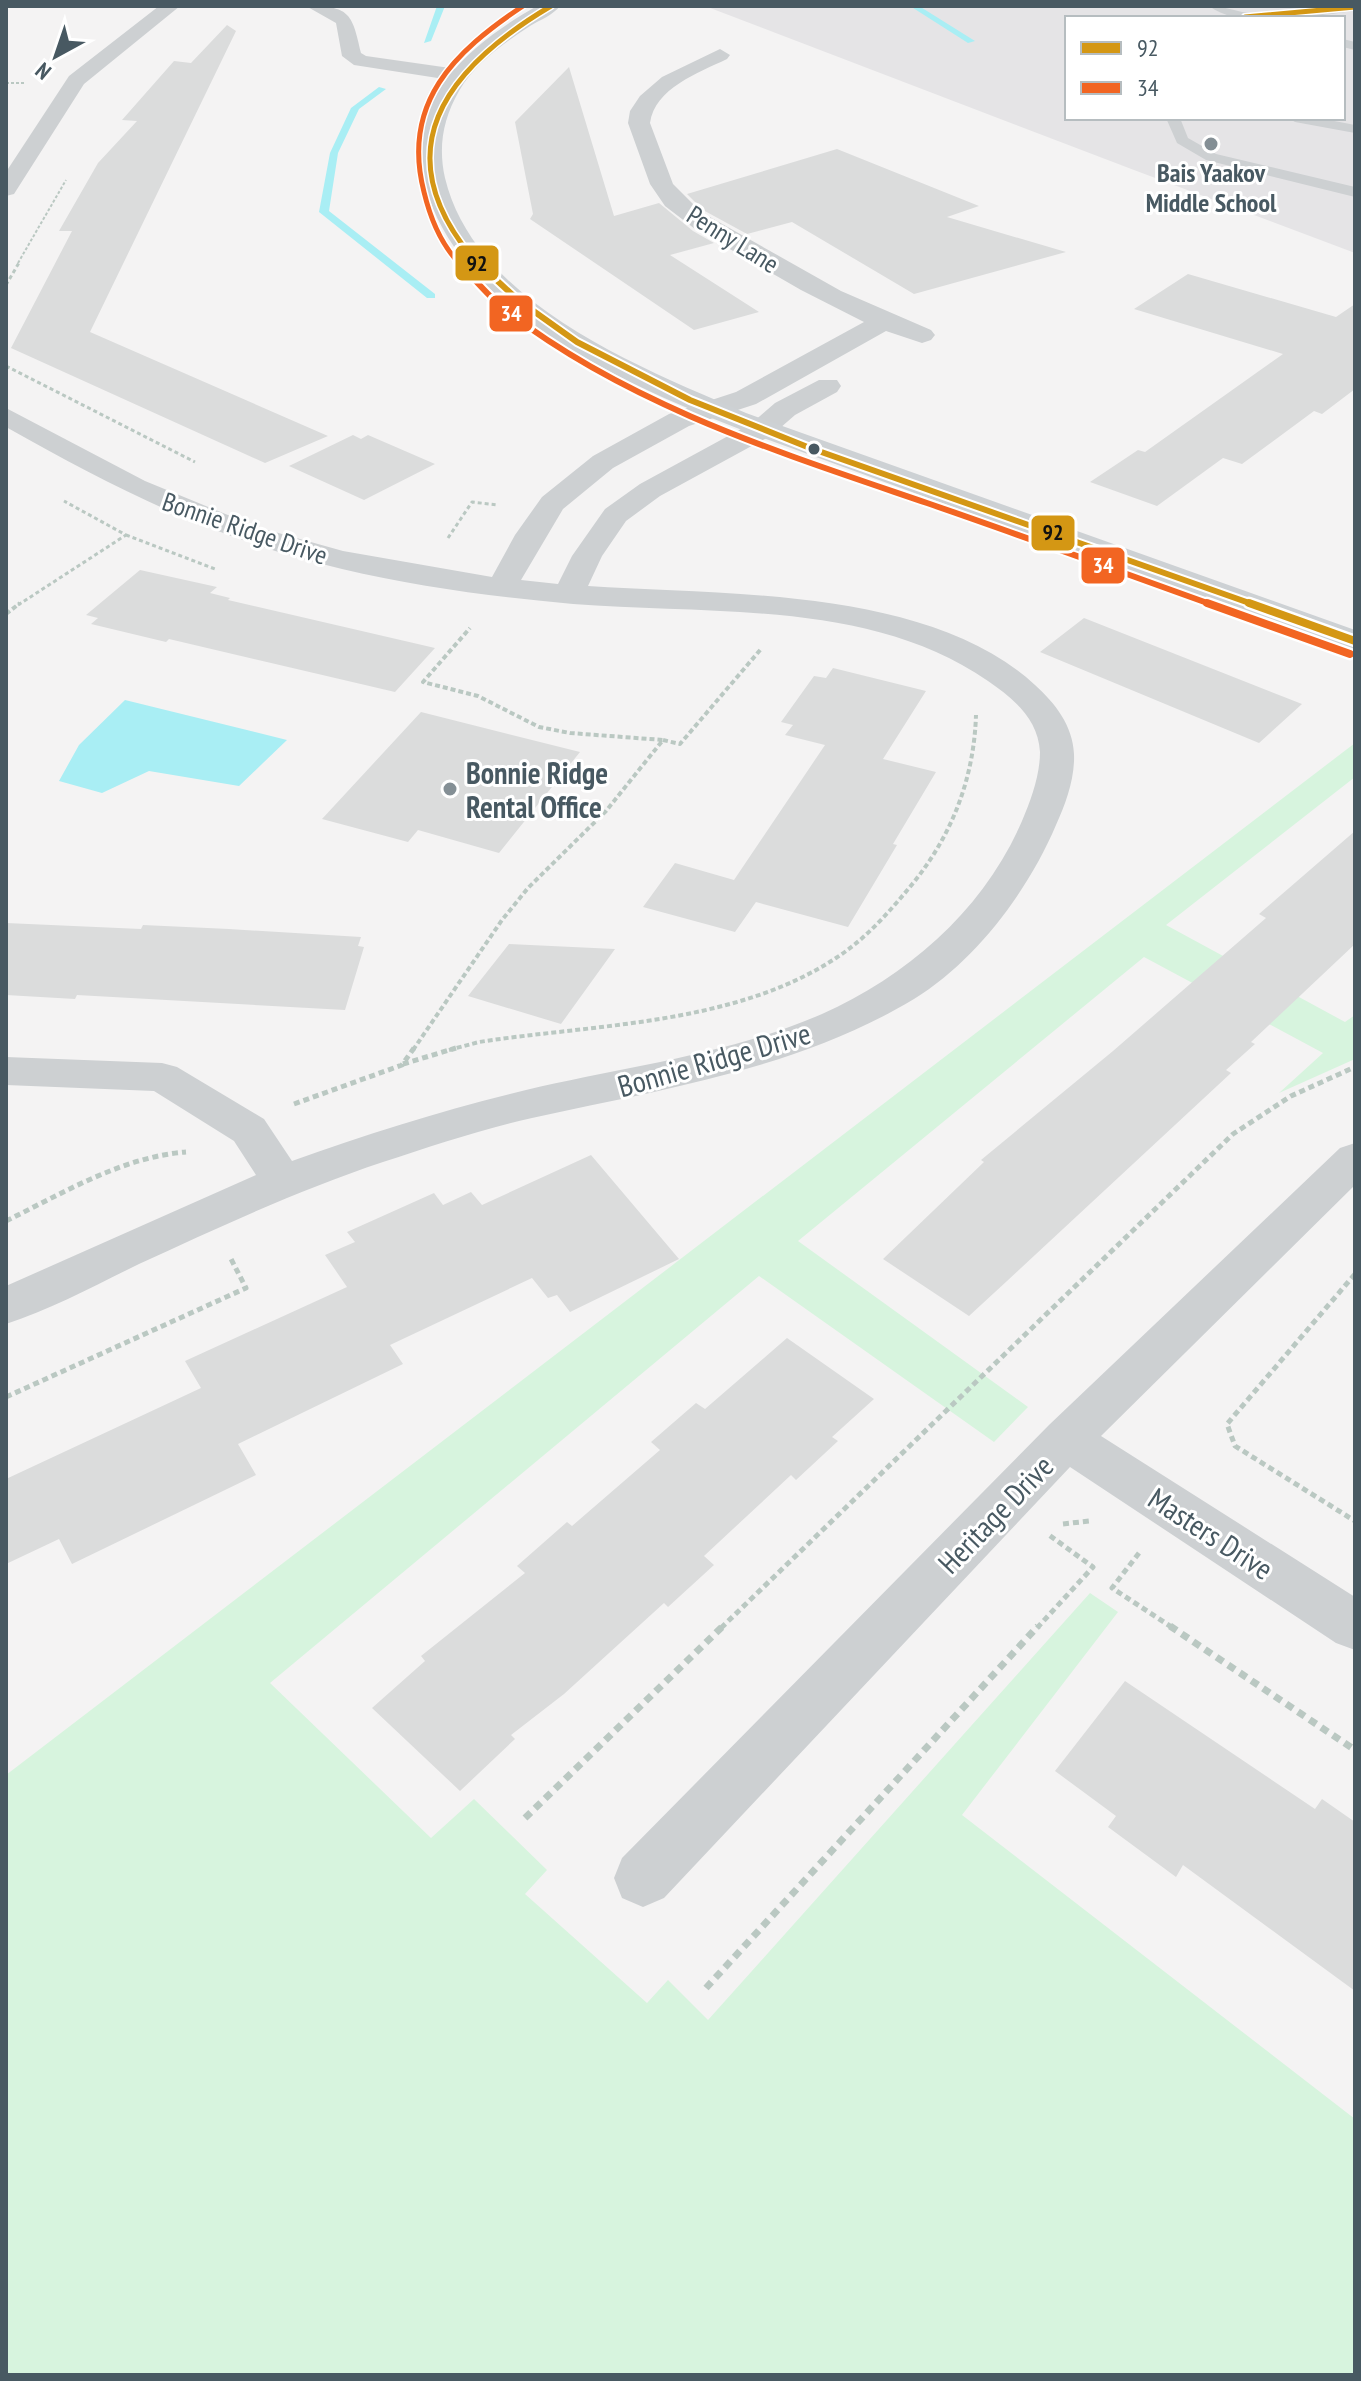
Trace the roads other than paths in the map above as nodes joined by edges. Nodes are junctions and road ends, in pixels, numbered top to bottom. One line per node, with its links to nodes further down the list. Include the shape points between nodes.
1 (171, 6): 13 (street, via 76,80)
2 (315, 6): 9 (street, via 341,18 349,28 352,56 361,61)
3 (551, 6): 9 (main road, via 494,41)
4 (1215, 6): 6 (lane)
5 (1355, 7): 7 (lane)
6 (1241, 16)
7 (1266, 16)
8 (720, 55): 16 (street, Penny Lane, via 671,80 638,113 665,191 712,229)
9 (457, 75): 19 (main road, via 429,140 431,178 446,222 477,264 574,338)
10 (1174, 120): 15 (lane, via 1182,140 1211,157)
11 (1306, 120): 12 (lane)
12 (1355, 129)
13 (16, 157): 14 (street)
14 (6, 189)
15 (1355, 192)
16 (883, 322): 17 (street, Penny Lane, via 922,335); 19 (street, via 746,398)
17 (894, 350)
18 (853, 372): 21 (street, via 785,409)
19 (713, 409): 21 (main road); 22 (street, via 679,420 576,482 552,503)
20 (6, 416): 22 (street, Bonnie Ridge Drive, via 152,496 228,527 374,569)
21 (762, 429): 23 (street, via 615,515); 24 (main road)
22 (502, 587): 23 (street, Bonnie Ridge Drive)
23 (569, 594): 27 (street, Bonnie Ridge Drive, via 843,615 948,644 997,670 1035,703 1057,735 1057,770 1028,847 995,904 941,960 867,1010 782,1045 458,1123)
24 (1355, 641)
25 (6, 1071): 27 (street, via 162,1077 249,1130)
26 (1355, 1159): 29 (street, Heritage Drive)
27 (283, 1181): 28 (street, Bonnie Ridge Drive)
28 (6, 1306)
29 (1066, 1439): 30 (street, Masters Drive); 31 (street, Heritage Drive)
30 (1355, 1626)
31 (643, 1878)

